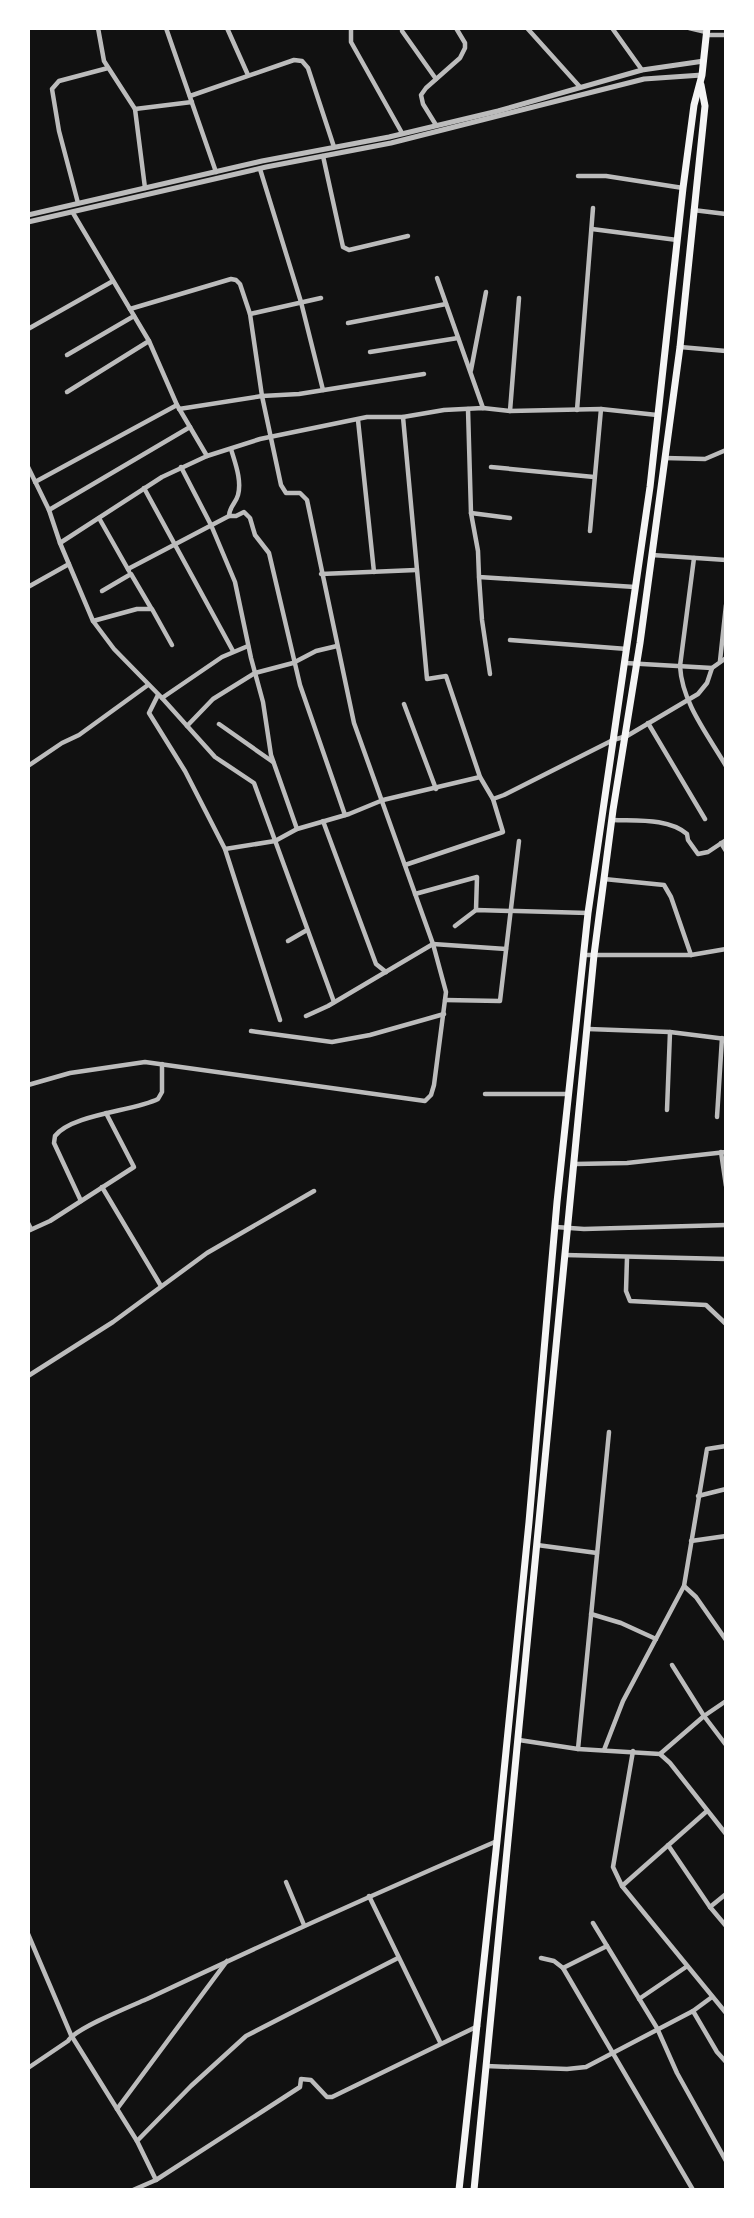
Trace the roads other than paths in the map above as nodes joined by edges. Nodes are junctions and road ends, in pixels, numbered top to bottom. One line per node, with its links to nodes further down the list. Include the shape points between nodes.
1 (98, 28): 13 (street)
2 (166, 28): 19 (street)
3 (227, 28): 15 (street)
4 (351, 28): 22 (street, via 351,42)
5 (457, 28): 16 (street, via 465,48)
6 (527, 28): 18 (street)
7 (612, 28): 14 (street)
8 (689, 28): 10 (street)
9 (402, 31): 16 (street)
10 (706, 32): 11 (street); 12 (highway)
11 (726, 35)
12 (704, 61): 14 (street); 17 (highway)
13 (108, 68): 20 (street); 30 (street, via 59,81 52,89)
14 (642, 70): 18 (street)
15 (248, 75): 19 (street); 23 (street, via 294,60 304,62)
16 (436, 79): 21 (street, via 421,95)
17 (701, 80): 24 (street, via 644,79 391,144); 29 (highway); 32 (highway, via 705,106)
18 (580, 87): 21 (street)
19 (191, 99): 20 (street); 26 (street)
20 (135, 109): 28 (street)
21 (436, 125): 22 (street)
22 (402, 133): 23 (street)
23 (334, 147): 26 (street)
24 (323, 156): 25 (street); 38 (street, via 343,247 349,250)
25 (260, 169): 33 (street); 45 (street)
26 (216, 172): 28 (street)
27 (578, 176): 29 (street)
28 (145, 188): 30 (street)
29 (683, 188): 39 (highway)
30 (78, 202): 35 (street)
31 (593, 208): 37 (street)
32 (692, 210): 34 (street); 54 (highway)
33 (73, 213): 36 (street); 41 (street)
34 (726, 214)
35 (28, 215)
36 (28, 222)
37 (592, 229): 39 (street); 67 (street)
38 (408, 236)
39 (677, 240): 69 (highway)
40 (437, 278): 46 (street)
41 (113, 281): 47 (street); 51 (street)
42 (486, 292): 58 (street)
43 (321, 298): 45 (street)
44 (519, 298): 68 (street)
45 (301, 302): 48 (street); 60 (street)
46 (446, 304): 50 (street); 52 (street)
47 (130, 309): 48 (street, via 234,279); 49 (street)
48 (250, 314): 62 (street)
49 (134, 316): 53 (street); 57 (street)
50 (348, 323)
51 (28, 329)
52 (458, 338): 56 (street); 58 (street)
53 (149, 341): 61 (street); 63 (street)
54 (680, 346): 55 (street); 77 (highway)
55 (726, 351)
56 (370, 352)
57 (67, 355)
58 (470, 372): 64 (street)
59 (424, 374): 60 (street)
60 (323, 390): 62 (street)
61 (67, 393)
62 (262, 396): 63 (street); 73 (street)
63 (178, 407): 72 (street); 82 (street)
64 (483, 408): 66 (street); 68 (street)
65 (601, 409): 67 (street); 69 (street); 81 (street)
66 (468, 410): 70 (street); 85 (street)
67 (576, 410): 68 (street)
68 (510, 411)
69 (657, 415): 103 (highway)
70 (402, 417): 71 (street); 97 (street)
71 (358, 420): 73 (street); 99 (street)
72 (190, 427): 76 (street); 84 (street)
73 (271, 438): 74 (street); 100 (street, via 281,485 286,493 300,493 307,500)
74 (231, 449): 76 (street); 86 (street, via 240,484)
75 (726, 450): 77 (street, via 705,459)
76 (207, 456): 79 (street)
77 (664, 458): 93 (highway)
78 (28, 467): 82 (street)
79 (181, 467): 83 (street); 89 (street)
80 (491, 467): 81 (street)
81 (594, 477): 90 (street)
82 (35, 482): 84 (street)
83 (144, 488): 87 (street); 92 (street)
84 (50, 510): 91 (street)
85 (471, 513): 88 (street); 101 (street)
86 (229, 516): 89 (street); 116 (street, via 244,512 269,553)
87 (99, 517): 91 (street); 98 (street)
88 (510, 518)
89 (211, 525): 92 (street); 110 (street, via 235,582)
90 (590, 531)
91 (60, 543): 96 (street)
92 (175, 543): 98 (street); 113 (street)
93 (652, 555): 94 (street); 118 (highway)
94 (694, 558): 95 (street); 119 (street)
95 (726, 560)
96 (69, 564): 102 (street); 107 (street)
97 (416, 570): 99 (street); 135 (street, via 427,679 446,676)
98 (130, 572): 104 (street); 106 (street)
99 (374, 572): 100 (street)
100 (321, 574): 111 (street)
101 (479, 577): 103 (street); 122 (street)
102 (28, 587)
103 (636, 587): 112 (highway)
104 (102, 591)
105 (726, 605): 115 (street)
106 (152, 609): 107 (street); 109 (street)
107 (93, 621): 123 (street)
108 (510, 640): 112 (street)
109 (172, 645)
110 (248, 646): 113 (street); 121 (street)
111 (338, 646): 116 (street); 138 (street, via 354,723)
112 (627, 649): 117 (highway)
113 (233, 651): 124 (street)
114 (726, 658): 115 (street)
115 (720, 661): 120 (street)
116 (293, 663): 121 (street); 139 (street)
117 (625, 663): 118 (street); 131 (highway)
118 (637, 664): 119 (street); 130 (highway)
119 (680, 666): 120 (street); 125 (street)
120 (712, 668): 125 (street, via 702,690)
121 (255, 673): 129 (street, via 213,699); 132 (street)
122 (490, 674)
123 (148, 685): 124 (street); 133 (street)
124 (160, 696): 129 (street); 147 (street, via 149,713)
125 (687, 700): 127 (street); 134 (street)
126 (404, 704): 136 (street)
127 (648, 723): 130 (street); 140 (street)
128 (219, 724): 132 (street)
129 (187, 726): 144 (street, via 215,757 254,783)
130 (626, 736): 131 (street); 141 (highway)
131 (613, 740): 137 (street); 154 (highway)
132 (273, 762): 143 (street)
133 (28, 766)
134 (726, 766)
135 (480, 777): 136 (street); 137 (street)
136 (436, 789): 138 (street)
137 (493, 799): 149 (street, via 503,832)
138 (383, 800): 139 (street); 149 (street)
139 (345, 815): 142 (street)
140 (705, 819)
141 (612, 820): 146 (street, via 678,827 698,854); 150 (highway)
142 (324, 821): 143 (street); 164 (street, via 376,964)
143 (297, 829): 144 (street)
144 (275, 841): 147 (street); 156 (street)
145 (520, 841): 152 (street)
146 (724, 841): 148 (street)
147 (225, 849): 169 (street)
148 (726, 850)
149 (405, 865): 151 (street)
150 (604, 879): 162 (highway); 163 (street, via 664,885)
151 (415, 894): 153 (street, via 477,877); 158 (street)
152 (510, 909): 153 (street); 154 (street); 159 (street)
153 (476, 910): 155 (street)
154 (587, 913): 161 (highway)
155 (455, 926)
156 (307, 930): 157 (street); 166 (street)
157 (288, 941)
158 (433, 944): 159 (street); 164 (street); 165 (street)
159 (506, 948): 165 (street, via 500,1001)
160 (726, 949): 163 (street)
161 (583, 955): 162 (street); 177 (highway)
162 (594, 955): 163 (street); 170 (highway)
163 (691, 955)
164 (386, 972): 166 (street)
165 (445, 1000): 167 (street)
166 (334, 1002): 168 (street)
167 (444, 1014): 171 (street, via 332,1042); 174 (street, via 434,1085 425,1101)
168 (306, 1016)
169 (280, 1020)
170 (589, 1028): 172 (street); 182 (highway)
171 (251, 1031)
172 (670, 1032): 173 (street); 178 (street)
173 (724, 1038): 180 (street)
174 (162, 1064): 175 (street, via 112,1066); 179 (street, via 158,1099)
175 (28, 1085)
176 (485, 1094): 177 (street)
177 (570, 1094): 189 (highway)
178 (667, 1110)
179 (106, 1113): 184 (street, via 134,1167); 186 (street, via 64,1128 54,1139)
180 (717, 1117)
181 (723, 1152): 182 (street); 183 (street)
182 (575, 1164): 190 (highway)
183 (726, 1186)
184 (102, 1187): 186 (street); 195 (street)
185 (314, 1191): 195 (street, via 207,1252)
186 (81, 1201): 191 (street)
187 (28, 1223): 191 (street)
188 (726, 1225): 190 (street)
189 (555, 1227): 190 (street); 221 (highway)
190 (568, 1228): 192 (highway)
191 (30, 1230)
192 (565, 1255): 193 (street); 204 (highway)
193 (627, 1258): 194 (street); 196 (street, via 630,1301 706,1305)
194 (726, 1259)
195 (161, 1286): 197 (street)
196 (726, 1324)
197 (28, 1376)
198 (609, 1432): 205 (street)
199 (726, 1446): 201 (street, via 707,1449)
200 (726, 1489): 201 (street)
201 (698, 1496): 203 (street)
202 (726, 1536): 203 (street)
203 (691, 1541): 206 (street)
204 (537, 1545): 205 (street); 213 (highway)
205 (597, 1553): 207 (street)
206 (684, 1586): 208 (street); 209 (street)
207 (591, 1614): 208 (street); 215 (street)
208 (656, 1639): 216 (street, via 623,1701)
209 (726, 1640)
210 (672, 1665): 212 (street)
211 (726, 1701): 212 (street)
212 (704, 1716): 214 (street); 218 (street)
213 (519, 1740): 215 (street); 250 (highway)
214 (726, 1745)
215 (578, 1749): 216 (street)
216 (604, 1750): 217 (street)
217 (633, 1751): 218 (street); 224 (street, via 612,1867)
218 (660, 1754): 219 (street)
219 (707, 1811): 220 (street); 222 (street)
220 (726, 1834)
221 (497, 1841): 226 (street); 242 (highway)
222 (668, 1844): 224 (street); 227 (street)
223 (286, 1882): 229 (street)
224 (622, 1886): 236 (street)
225 (726, 1894): 227 (street)
226 (369, 1896): 229 (street); 233 (street)
227 (710, 1908): 230 (street)
228 (593, 1923): 232 (street)
229 (303, 1926): 235 (street)
230 (726, 1926)
231 (28, 1934): 244 (street)
232 (607, 1946): 237 (street); 239 (street)
233 (398, 1958): 245 (street); 252 (street, via 246,2036)
234 (541, 1958): 237 (street)
235 (228, 1961): 244 (street); 251 (street)
236 (686, 1967): 238 (street); 239 (street)
237 (563, 1968): 246 (street)
238 (712, 1997): 240 (street); 241 (street)
239 (639, 1999): 243 (street)
240 (693, 2011): 243 (street); 248 (street)
241 (726, 2014)
242 (478, 2026): 245 (street); 256 (highway)
243 (657, 2028): 246 (street); 253 (street)
244 (71, 2035): 249 (street); 251 (street)
245 (440, 2042): 254 (street, via 332,2097 311,2080 302,2079 300,2087)
246 (613, 2054): 250 (street, via 577,2069); 258 (street)
247 (28, 2059): 249 (street)
248 (726, 2062)
249 (30, 2066)
250 (485, 2066): 257 (highway)
251 (117, 2109): 252 (street)
252 (137, 2141): 254 (street)
253 (726, 2161)
254 (156, 2180): 255 (street)
255 (134, 2190)
256 (459, 2190)
257 (474, 2190)
258 (693, 2190)

